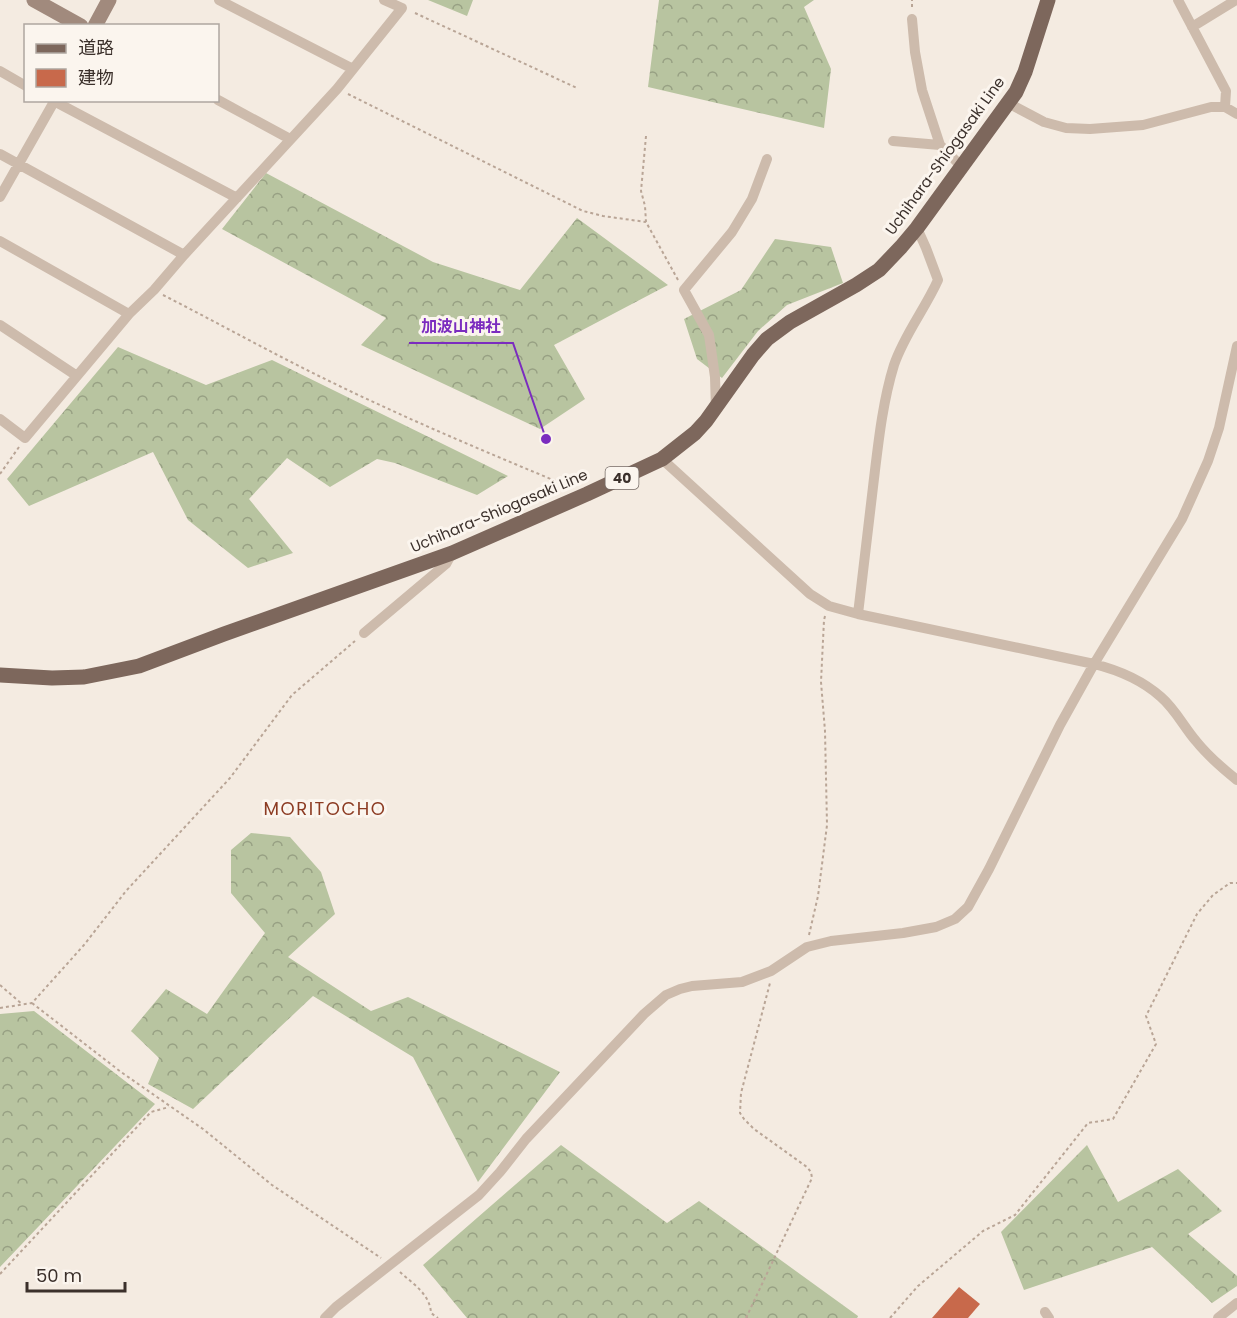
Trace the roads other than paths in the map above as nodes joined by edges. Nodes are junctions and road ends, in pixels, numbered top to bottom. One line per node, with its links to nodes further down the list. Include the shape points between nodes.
1 (34, 0): 9 (street)
2 (109, 0): 10 (street)
3 (219, 0): 12 (street)
4 (1048, 0): 18 (main road, Uchihara-Shiogasaki Line / 40, via 1025,72)
5 (1178, 0): 11 (street)
6 (1236, 0): 11 (street)
7 (387, 1): 12 (street, via 402,8)
8 (912, 19): 23 (street, via 922,90)
9 (77, 24)
10 (96, 24)
11 (1192, 27): 19 (street, via 1226,91)
12 (353, 69): 21 (street)
13 (0, 71): 14 (street)
14 (24, 85)
15 (219, 101): 21 (street)
16 (53, 102): 26 (street)
17 (56, 102): 29 (street)
18 (1008, 103): 19 (street, via 1044,122 1090,129 1143,124); 27 (main road, Uchihara-Shiogasaki Line / 40)
19 (1225, 107): 20 (street)
20 (1237, 114)
21 (290, 139): 29 (street)
22 (893, 141): 23 (street)
23 (940, 145): 27 (street)
24 (0, 154): 26 (street)
25 (767, 159): 38 (street, via 752,199 732,231 684,290 709,335)
26 (19, 164): 28 (street); 33 (street)
27 (961, 166): 30 (main road, Uchihara-Shiogasaki Line / 40)
28 (0, 197)
29 (237, 198): 33 (street)
30 (917, 228): 38 (main road, Uchihara-Shiogasaki Line / 40, via 879,270 790,321 767,339); 42 (street, via 938,280 895,364 886,399)
31 (4, 243): 32 (street); 34 (street)
32 (0, 255)
33 (184, 255): 34 (street)
34 (129, 314): 37 (street)
35 (0, 325): 37 (street)
36 (1237, 346): 44 (street, via 1219,428 1182,519)
37 (77, 376): 39 (street, via 25,438)
38 (716, 408): 40 (main road, Uchihara-Shiogasaki Line / 40, via 695,434)
39 (0, 419)
40 (662, 459): 41 (main road, Uchihara-Shiogasaki Line / 40); 42 (street, via 810,594 830,606)
41 (452, 553): 43 (street, via 446,564); 45 (main road, Uchihara-Shiogasaki Line / 40, via 139,666 84,677)
42 (858, 614): 44 (street)
43 (364, 633)
44 (1094, 664): 46 (street, via 1116,670 1162,697 1211,758); 48 (street, via 968,907 955,919 936,927 807,947 771,971 742,982 692,986 666,995 526,1139 479,1195)
45 (0, 675)
46 (1237, 780)
47 (1237, 1303): 49 (street)
48 (325, 1318)
49 (1218, 1318)

